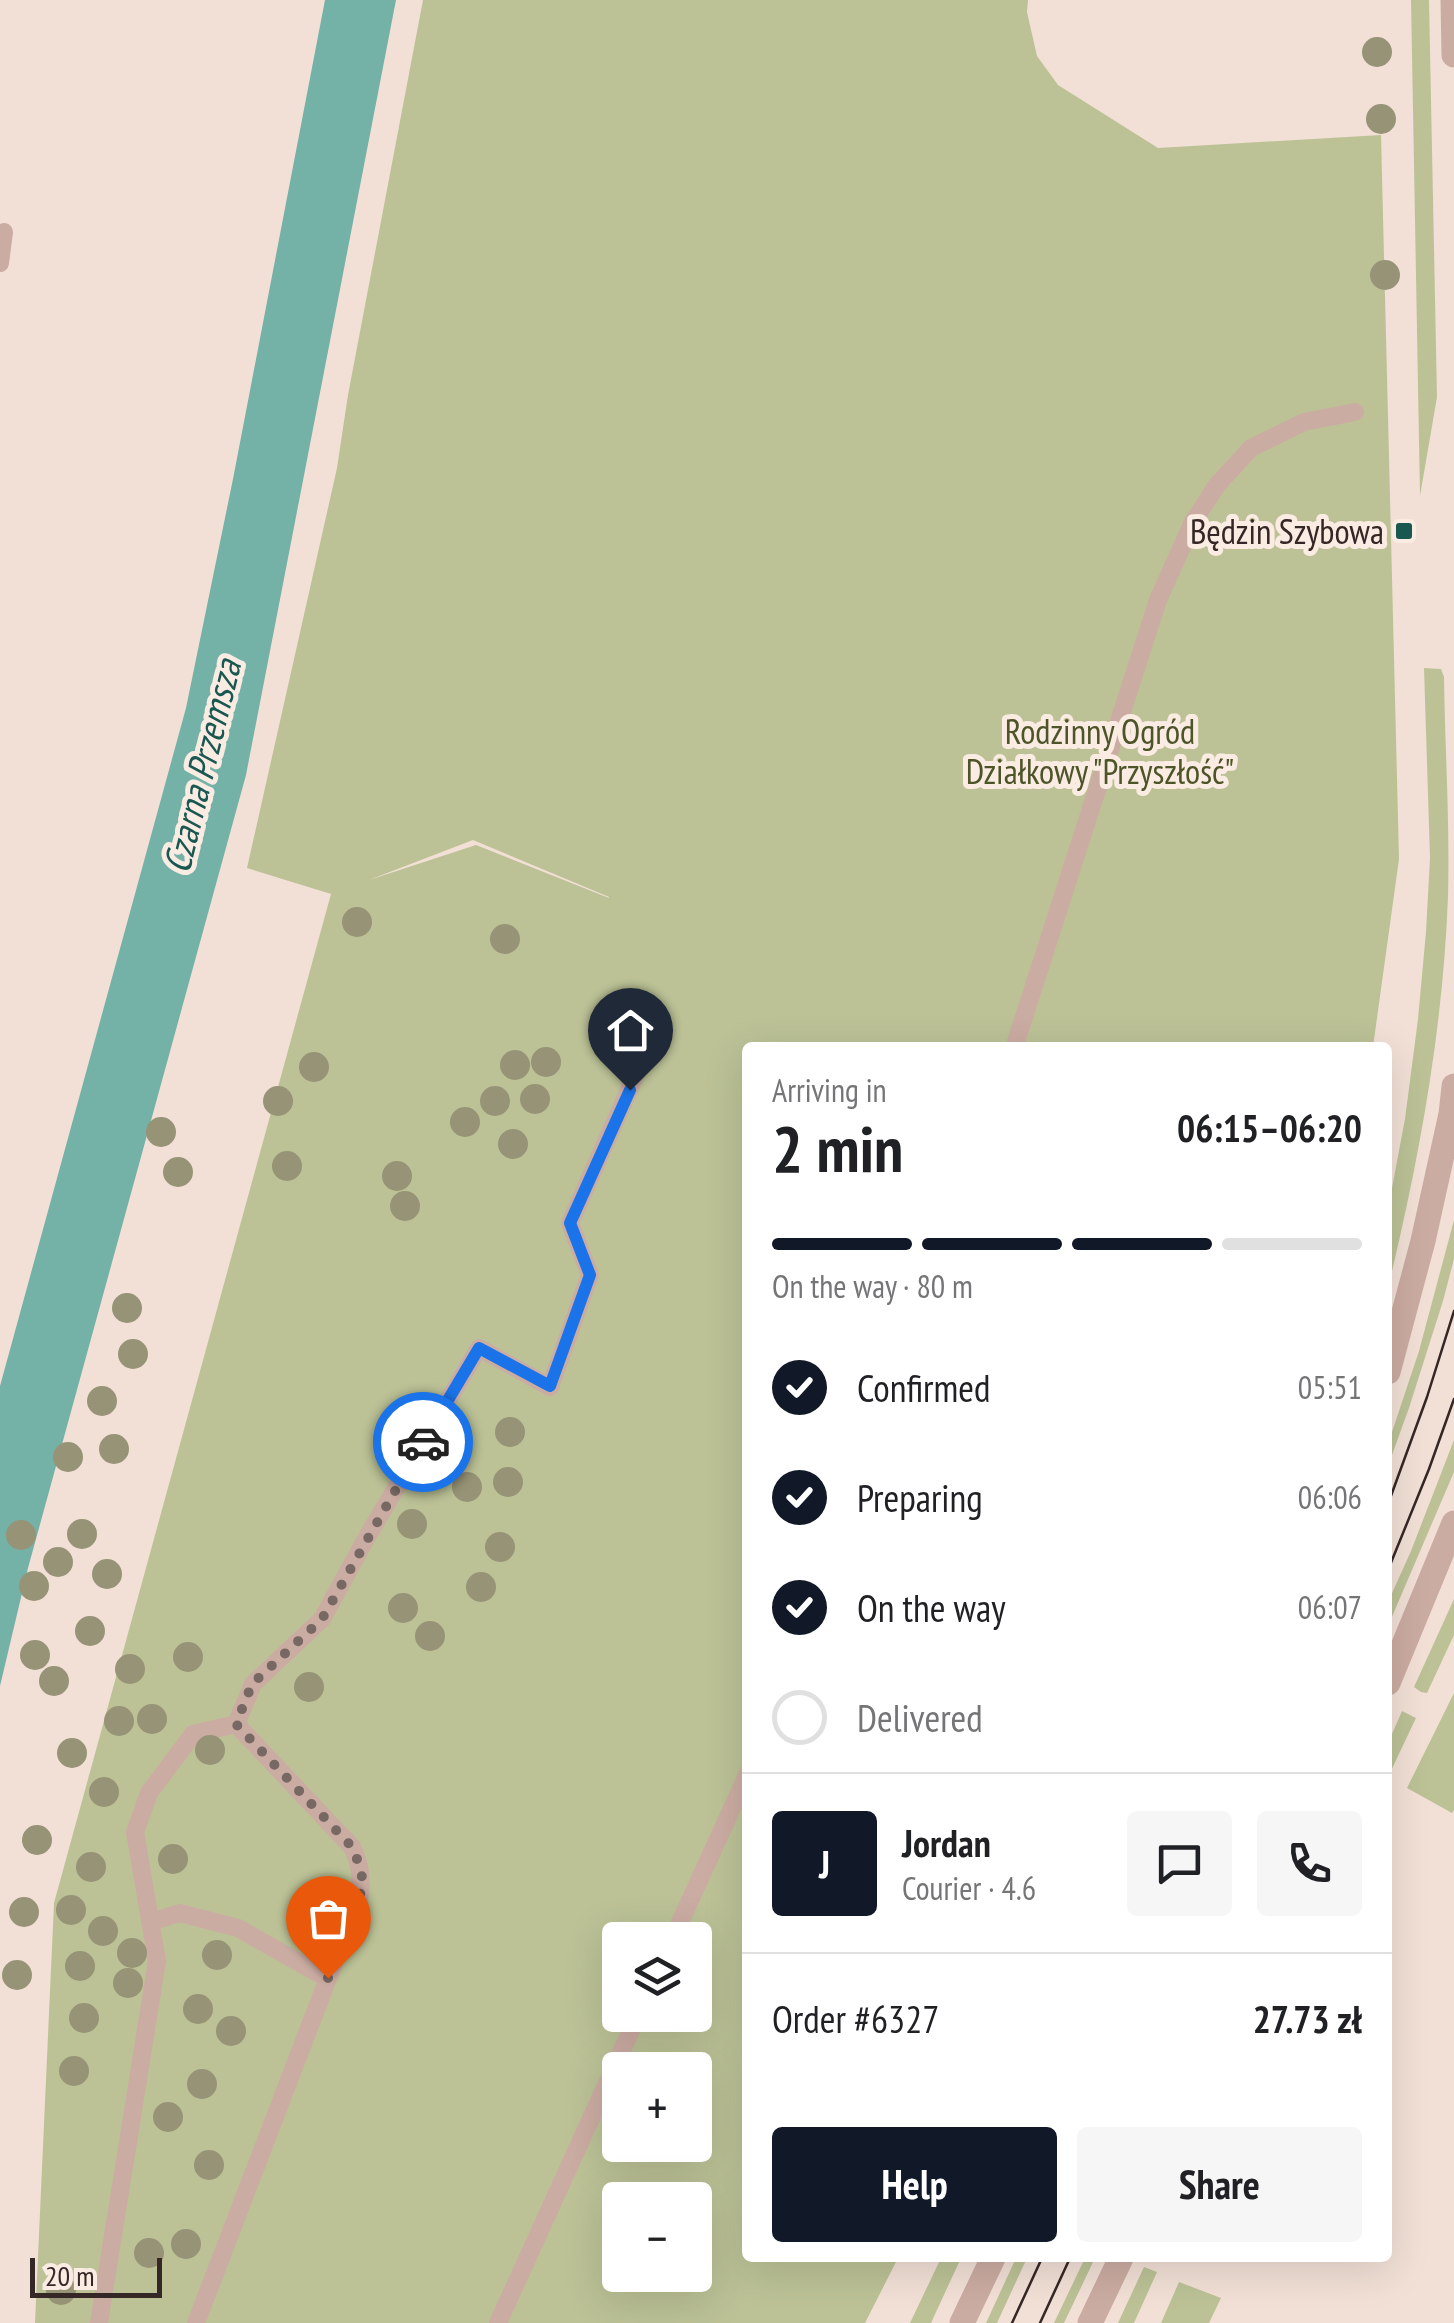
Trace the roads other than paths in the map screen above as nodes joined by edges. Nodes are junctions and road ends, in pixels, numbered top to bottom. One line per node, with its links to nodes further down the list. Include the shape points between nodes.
1 (1453, 0): 2 (street)
2 (1454, 55)
3 (4, 232): 4 (lane)
4 (0, 263)
5 (1355, 412): 6 (lane, via 1304,422 1251,448 1192,522 1158,600)
6 (1016, 1042)
7 (644, 1056): 12 (lane, via 570,1223 590,1275 550,1386 479,1348 322,1619 252,1684)
8 (1454, 1086): 9 (street)
9 (1392, 1357)
10 (1454, 1523): 11 (street)
11 (1392, 1672)
12 (236, 1724): 14 (lane, via 193,1734 149,1793 135,1832); 16 (lane, via 352,1847 359,1863 360,1895)
13 (742, 1785): 15 (lane)
14 (150, 1922): 16 (lane, via 180,1913 238,1928); 20 (lane, via 158,1961)
15 (680, 1922)
16 (328, 1978): 21 (lane)
17 (630, 2032): 22 (lane)
18 (991, 2262): 23 (street)
19 (1118, 2262): 24 (street)
20 (99, 2323)
21 (196, 2323)
22 (498, 2323)
23 (962, 2323)
24 (1090, 2323)

